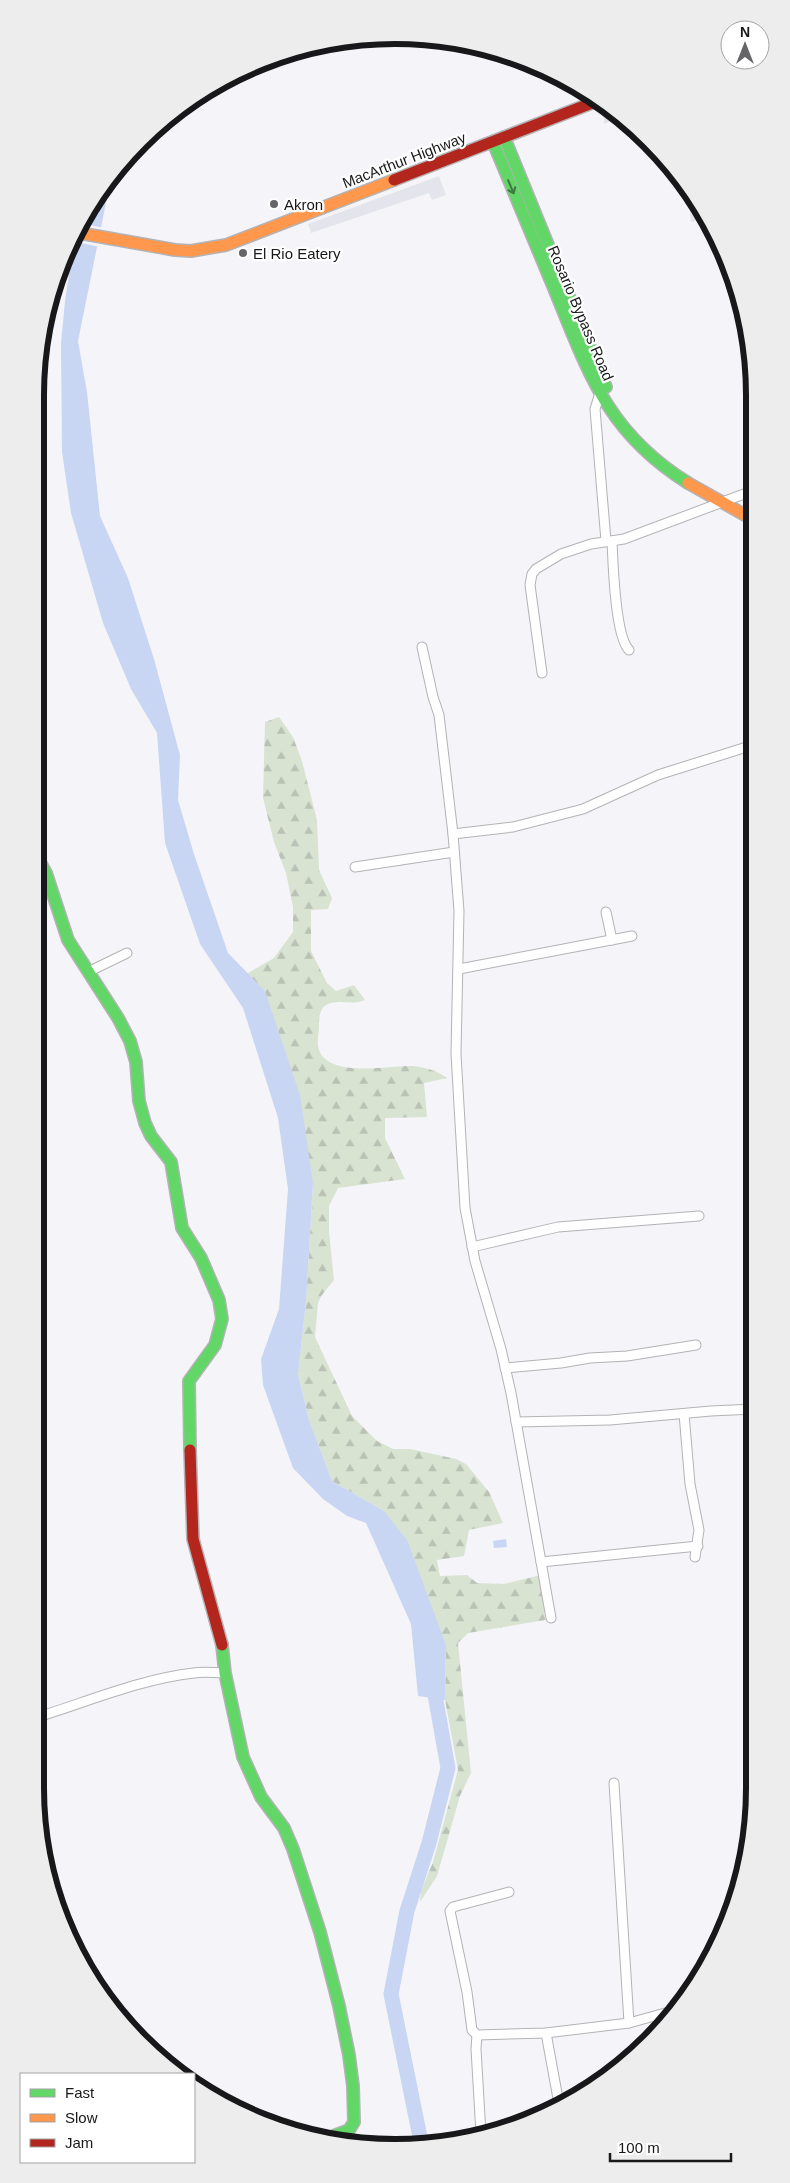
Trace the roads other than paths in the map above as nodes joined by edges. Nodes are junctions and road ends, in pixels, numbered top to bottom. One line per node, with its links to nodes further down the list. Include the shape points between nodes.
1 (591, 103): 2 (main road, MacArthur Highway)
2 (504, 138): 3 (main road, MacArthur Highway); 7 (main road, Rosario Bypass Road, via 600,378 614,402 650,446)
3 (493, 142): 4 (main road, MacArthur Highway, via 226,245 191,251); 5 (main road, Rosario Bypass Road, one-way to 5)
4 (83, 234)
5 (600, 393): 7 (main road, Rosario Bypass Road, via 626,431 667,470); 10 (street, via 595,409)
6 (746, 493): 7 (street)
7 (726, 500): 8 (main road, Rosario Bypass Road); 9 (main road, Rosario Bypass Road); 10 (street, via 634,536)
8 (746, 508)
9 (746, 515)
10 (609, 541): 12 (street, via 622,639); 13 (street, via 561,554 542,564 532,574 530,585)
11 (422, 647): 15 (street, via 439,715)
12 (629, 650)
13 (542, 672)
14 (746, 747): 15 (street, via 658,775 568,814 513,827)
15 (454, 834): 16 (street)
16 (454, 852): 17 (street); 23 (street, via 459,911)
17 (355, 866)
18 (44, 869): 24 (main road, via 68,940)
19 (606, 912): 21 (street)
20 (632, 936): 21 (street)
21 (612, 940): 23 (street)
22 (127, 953): 24 (street)
23 (458, 969): 26 (street, via 458,1117)
24 (88, 972): 36 (main road, via 130,1042 145,1123 171,1162 182,1228 211,1280 222,1312 215,1344 189,1384 193,1539 224,1651)
25 (699, 1216): 26 (street, via 558,1227)
26 (472, 1247): 28 (street)
27 (696, 1345): 28 (street, via 627,1356)
28 (505, 1368): 31 (street)
29 (746, 1410): 30 (street)
30 (684, 1414): 31 (street); 32 (street, via 690,1484 699,1530)
31 (516, 1422): 34 (street)
32 (698, 1546): 33 (street); 34 (street)
33 (695, 1557)
34 (541, 1562): 35 (street)
35 (551, 1618)
36 (225, 1673): 37 (street, via 181,1674); 46 (main road, via 243,1757 261,1797 284,1828 293,1849 320,1932 339,2006 352,2078 354,2122 349,2130)
37 (44, 1715)
38 (614, 1783): 41 (street)
39 (509, 1892): 43 (street, via 453,1907 450,1911 472,2030)
40 (665, 2013): 41 (street)
41 (629, 2023): 42 (street)
42 (546, 2033): 43 (street); 44 (street)
43 (477, 2036): 45 (street)
44 (558, 2099)
45 (481, 2128)
46 (337, 2134)

